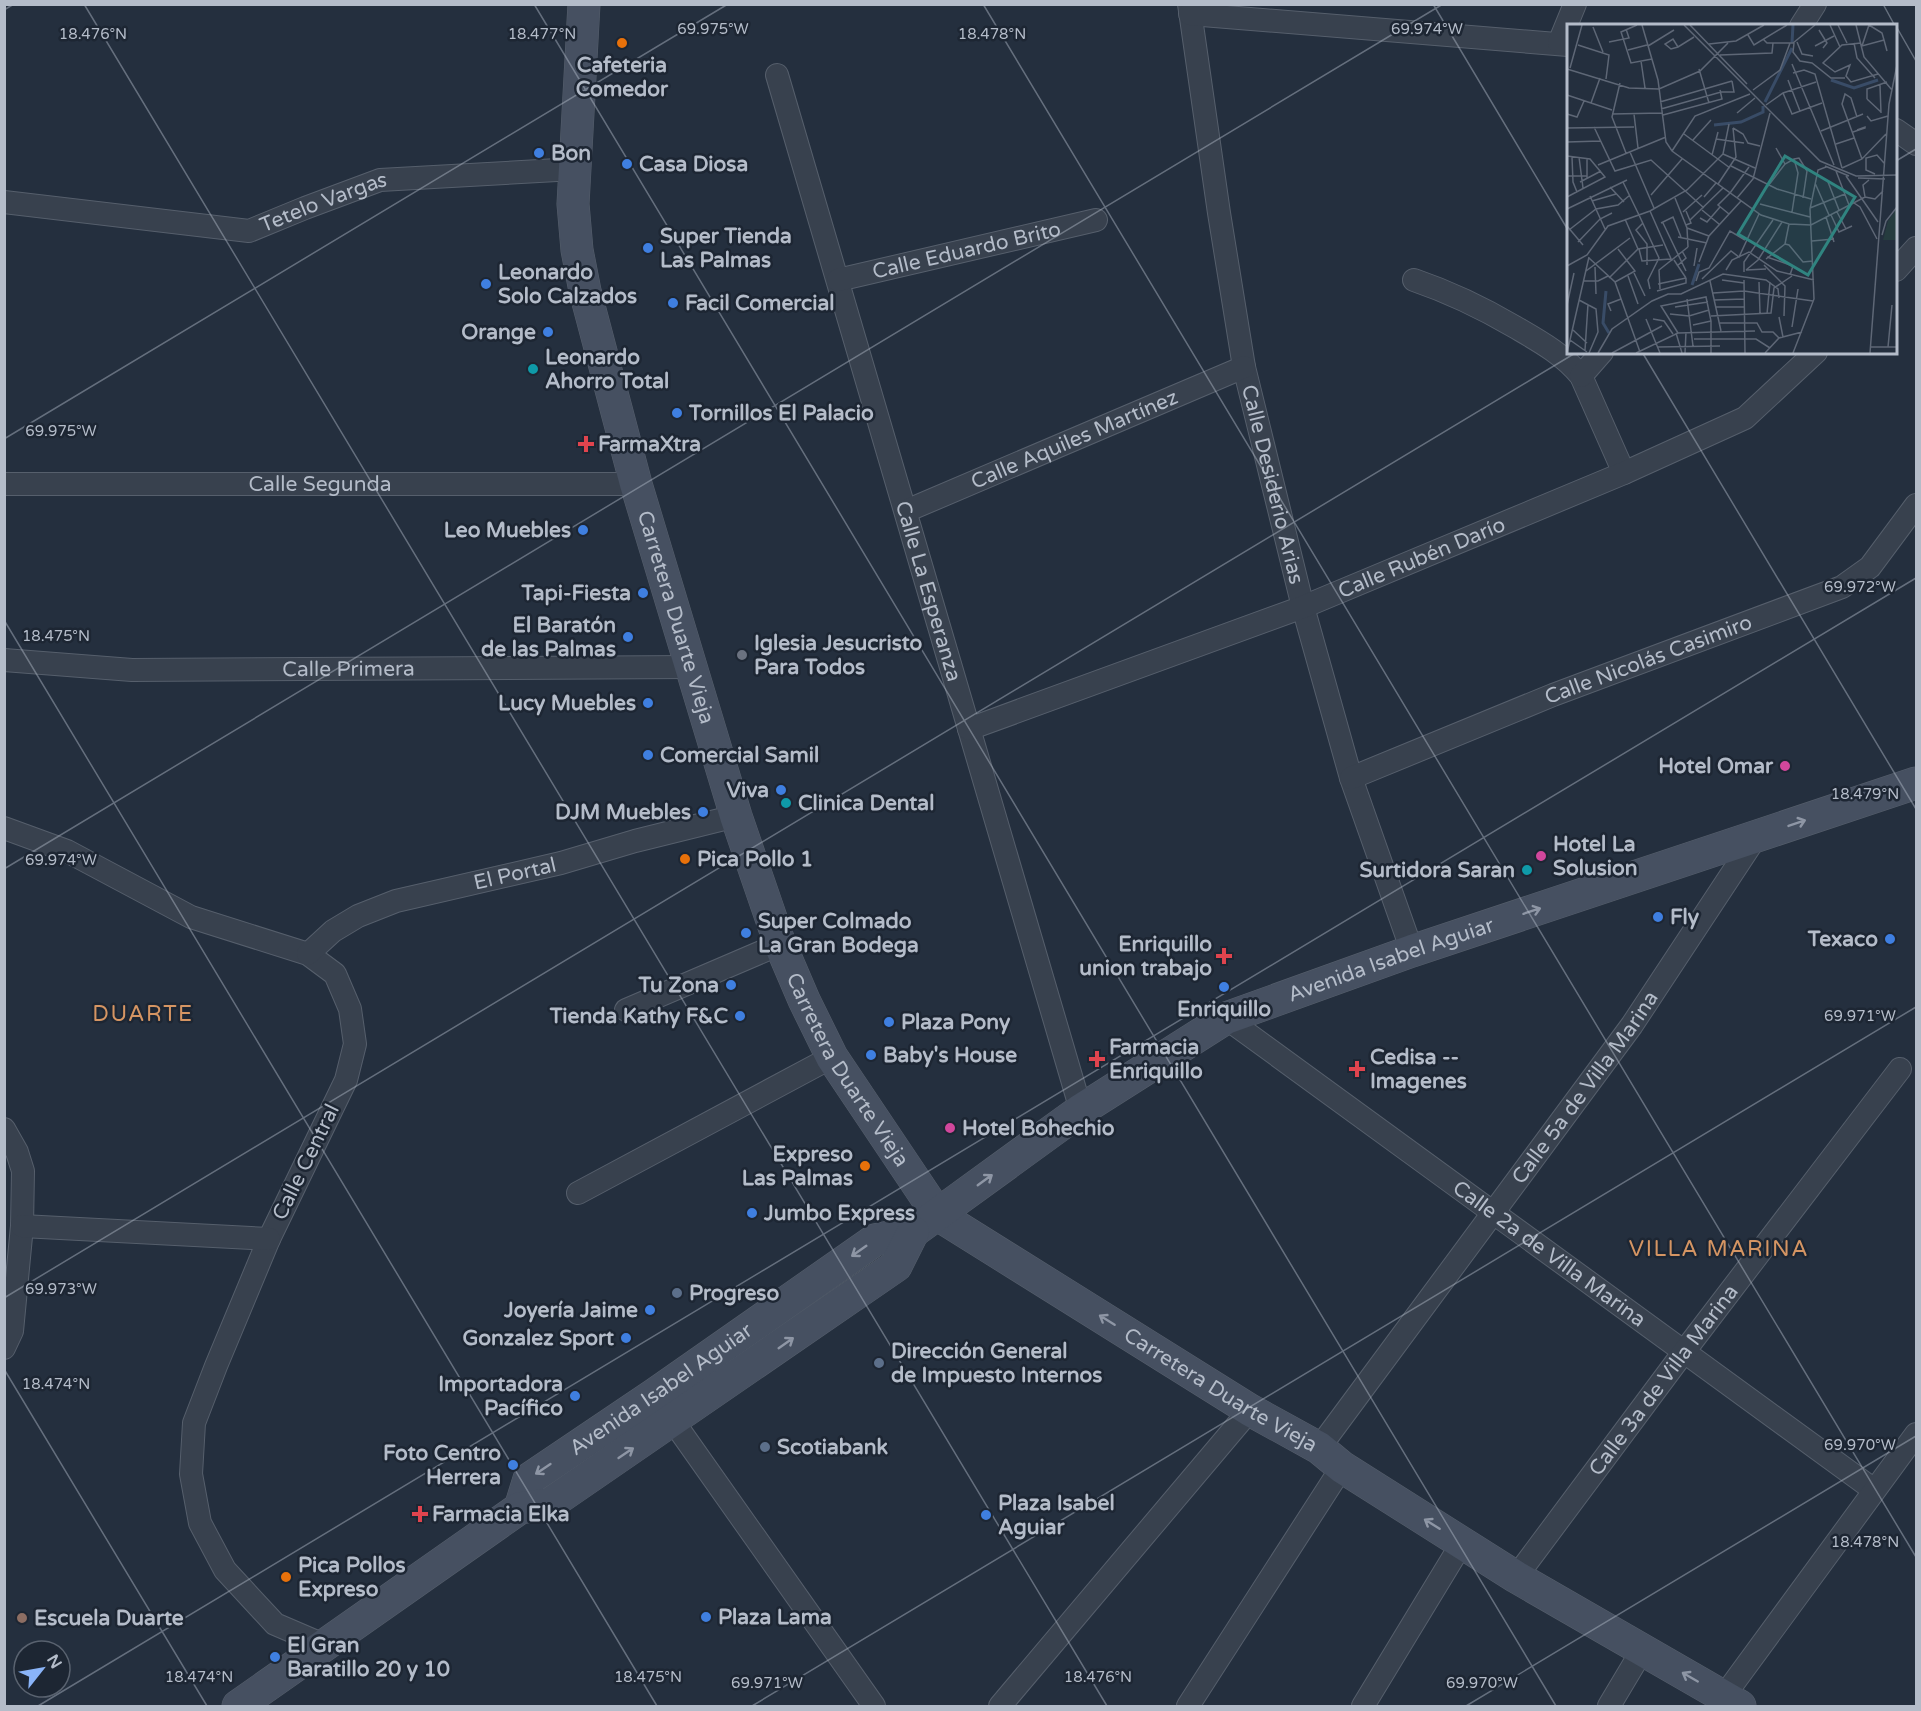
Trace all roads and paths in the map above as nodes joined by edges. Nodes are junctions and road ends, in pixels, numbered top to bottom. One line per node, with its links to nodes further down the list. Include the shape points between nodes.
1 (584, 4): 11 (main road, Carretera Duarte Vieja)
2 (1575, 4): 5 (street)
3 (1815, 4): 6 (street)
4 (1189, 9): 7 (street); 20 (street, Calle Desiderio Arias)
5 (1570, 24)
6 (1802, 24)
7 (1564, 44)
8 (777, 75): 16 (street, Calle La Esperanza)
9 (1897, 131): 10 (street)
10 (1917, 144)
11 (575, 168): 12 (street, Tetelo Vargas, via 380,180 249,231); 24 (main road, Carretera Duarte Vieja, via 577,250)
12 (4, 202)
13 (1095, 220): 16 (street, Calle Eduardo Brito)
14 (1917, 248): 15 (street)
15 (1897, 269)
16 (838, 280): 26 (street, Calle La Esperanza)
17 (1414, 280): 21 (street, via 1469,301 1543,343)
18 (1600, 354): 21 (street)
19 (1814, 354): 22 (street, Calle Rubén Darío, via 1745,418)
20 (1244, 367): 26 (street, Calle Aquiles Martínez); 27 (street, Calle Desiderio Arias)
21 (1581, 376): 22 (street)
22 (1624, 473): 27 (street, Calle Rubén Darío)
23 (4, 484): 24 (street, Calle Segunda)
24 (636, 484): 29 (main road, Carretera Duarte Vieja)
25 (1917, 505): 31 (street, Calle Nicolás Casimiro, via 1870,567 1842,587 1553,696)
26 (906, 511): 30 (street, Calle La Esperanza)
27 (1303, 607): 30 (street, Calle Rubén Darío); 31 (street, Calle Desiderio Arias)
28 (4, 660): 29 (street, Calle Primera, via 132,670)
29 (692, 668): 33 (main road, Carretera Duarte Vieja)
30 (969, 729): 43 (street, Calle La Esperanza)
31 (1351, 778): 37 (street, Calle Desiderio Arias)
32 (1917, 783): 35 (main road, Avenida Isabel Aguiar, one-way to 32)
33 (736, 816): 36 (main road, Carretera Duarte Vieja); 38 (street, El Portal, via 561,863 396,901 333,931)
34 (4, 828): 38 (street, Calle Central, via 67,851 191,916)
35 (1756, 837): 37 (main road, Avenida Isabel Aguiar, one-way to 35); 46 (street, Calle 5a de Villa Marina, via 1632,1025)
36 (780, 944): 39 (street); 41 (main road, Carretera Duarte Vieja)
37 (1412, 951): 40 (main road, Avenida Isabel Aguiar)
38 (308, 954): 49 (street, Calle Central, via 335,974 350,1009 355,1044 346,1080)
39 (626, 1010)
40 (1226, 1018): 43 (main road, Avenida Isabel Aguiar); 46 (street, Calle 2a de Villa Marina)
41 (832, 1057): 45 (street); 47 (main road, Carretera Duarte Vieja)
42 (1900, 1069): 51 (street, Calle 3a de Villa Marina)
43 (1081, 1110): 47 (main road, Avenida Isabel Aguiar, one-way to 43)
44 (4, 1129): 48 (street, via 23,1171)
45 (578, 1193)
46 (1494, 1213): 51 (street, Calle 2a de Villa Marina); 56 (street, Calle 5a de Villa Marina)
47 (925, 1223): 52 (main road, Avenida Isabel Aguiar, one-way to 52, via 875,1240); 53 (main road, Carretera Duarte Vieja, one-way to 47); 54 (main road, Avenida Isabel Aguiar, one-way to 47, via 896,1266)
48 (22, 1226): 49 (street); 50 (street, via 12,1331)
49 (269, 1239): 61 (street, Calle Central, via 194,1423 191,1474 200,1523 225,1570 275,1623)
50 (4, 1348)
51 (1683, 1353): 57 (street, Calle 2a de Villa Marina); 60 (street, Calle 3a de Villa Marina)
52 (655, 1394): 54 (main road); 58 (main road, Avenida Isabel Aguiar, one-way to 58, via 529,1479)
53 (1250, 1410): 56 (main road, Carretera Duarte Vieja); 66 (street)
54 (673, 1421): 58 (main road, Avenida Isabel Aguiar, one-way to 54, via 550,1504); 65 (street)
55 (1917, 1434): 57 (street)
56 (1331, 1458): 59 (main road, Carretera Duarte Vieja, one-way to 56); 67 (street, Calle 5a de Villa Marina)
57 (1874, 1490): 63 (street)
58 (520, 1508): 61 (main road, Avenida Isabel Aguiar)
59 (1462, 1543): 60 (main road, Carretera Duarte Vieja); 68 (street)
60 (1516, 1577): 62 (main road, Carretera Duarte Vieja)
61 (324, 1645): 64 (main road, Avenida Isabel Aguiar)
62 (1643, 1649): 63 (main road, Carretera Duarte Vieja, one-way to 62); 69 (street)
63 (1732, 1701)
64 (238, 1707)
65 (874, 1707)
66 (1000, 1707)
67 (1188, 1707)
68 (1364, 1707)
69 (1609, 1707)

